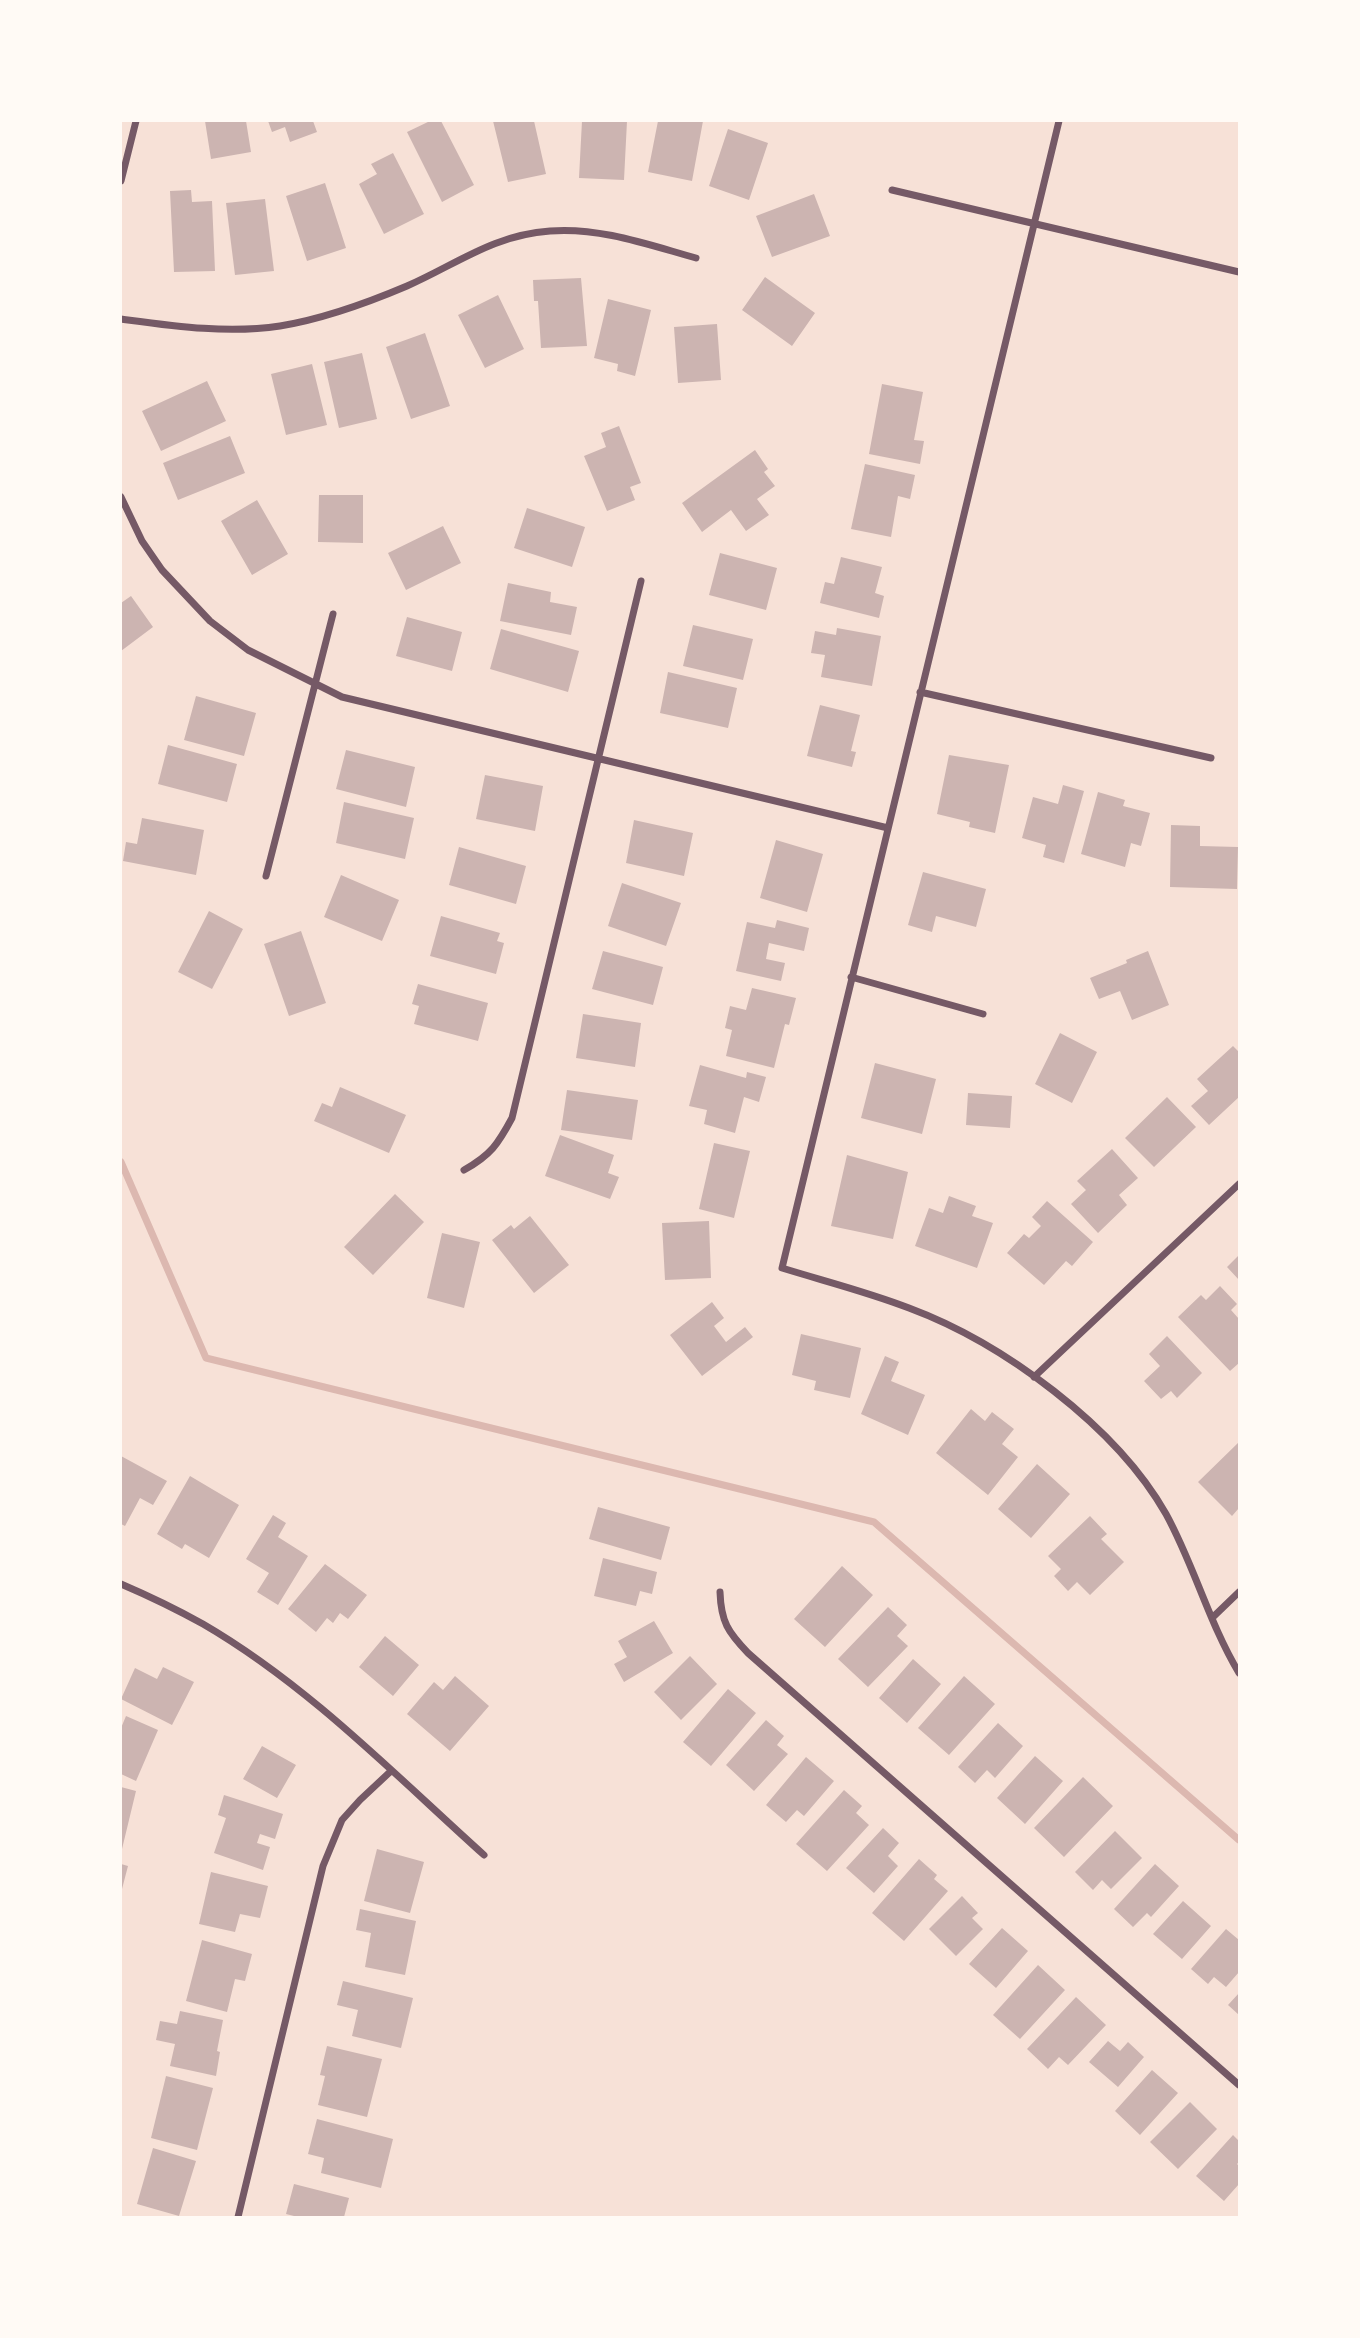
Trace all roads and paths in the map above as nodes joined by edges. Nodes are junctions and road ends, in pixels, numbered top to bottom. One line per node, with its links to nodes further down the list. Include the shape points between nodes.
1 (136, 121): 3 (street)
2 (1059, 121): 5 (street)
3 (121, 181)
4 (892, 190): 5 (street)
5 (1035, 223): 7 (street); 13 (street)
6 (696, 258): 8 (street, via 630,239 548,231 479,249 378,299 281,326 180,327)
7 (1239, 272)
8 (121, 319)
9 (121, 498): 12 (street, via 142,541 190,602 248,650)
10 (641, 581): 14 (street)
11 (333, 614): 12 (street)
12 (314, 684): 14 (street, via 342,697); 17 (street)
13 (920, 692): 15 (street); 16 (street)
14 (599, 758): 16 (street); 20 (street, via 512,1118 497,1146)
15 (1211, 758)
16 (888, 828): 18 (street)
17 (265, 876)
18 (851, 977): 19 (street); 22 (street, via 782,1268 910,1308 969,1336)
19 (983, 1014)
20 (464, 1170)
21 (1239, 1184): 22 (street)
22 (1034, 1377): 26 (street, via 1079,1410 1138,1472 1187,1555)
23 (122, 1586): 28 (street, via 182,1613 246,1653 324,1711)
24 (720, 1592): 30 (street, via 721,1614 730,1635 748,1653)
25 (1239, 1592): 26 (street)
26 (1212, 1618): 27 (street)
27 (1239, 1673)
28 (391, 1771): 29 (street); 31 (street, via 342,1820 323,1866)
29 (484, 1855)
30 (1239, 2085)
31 (238, 2217)

